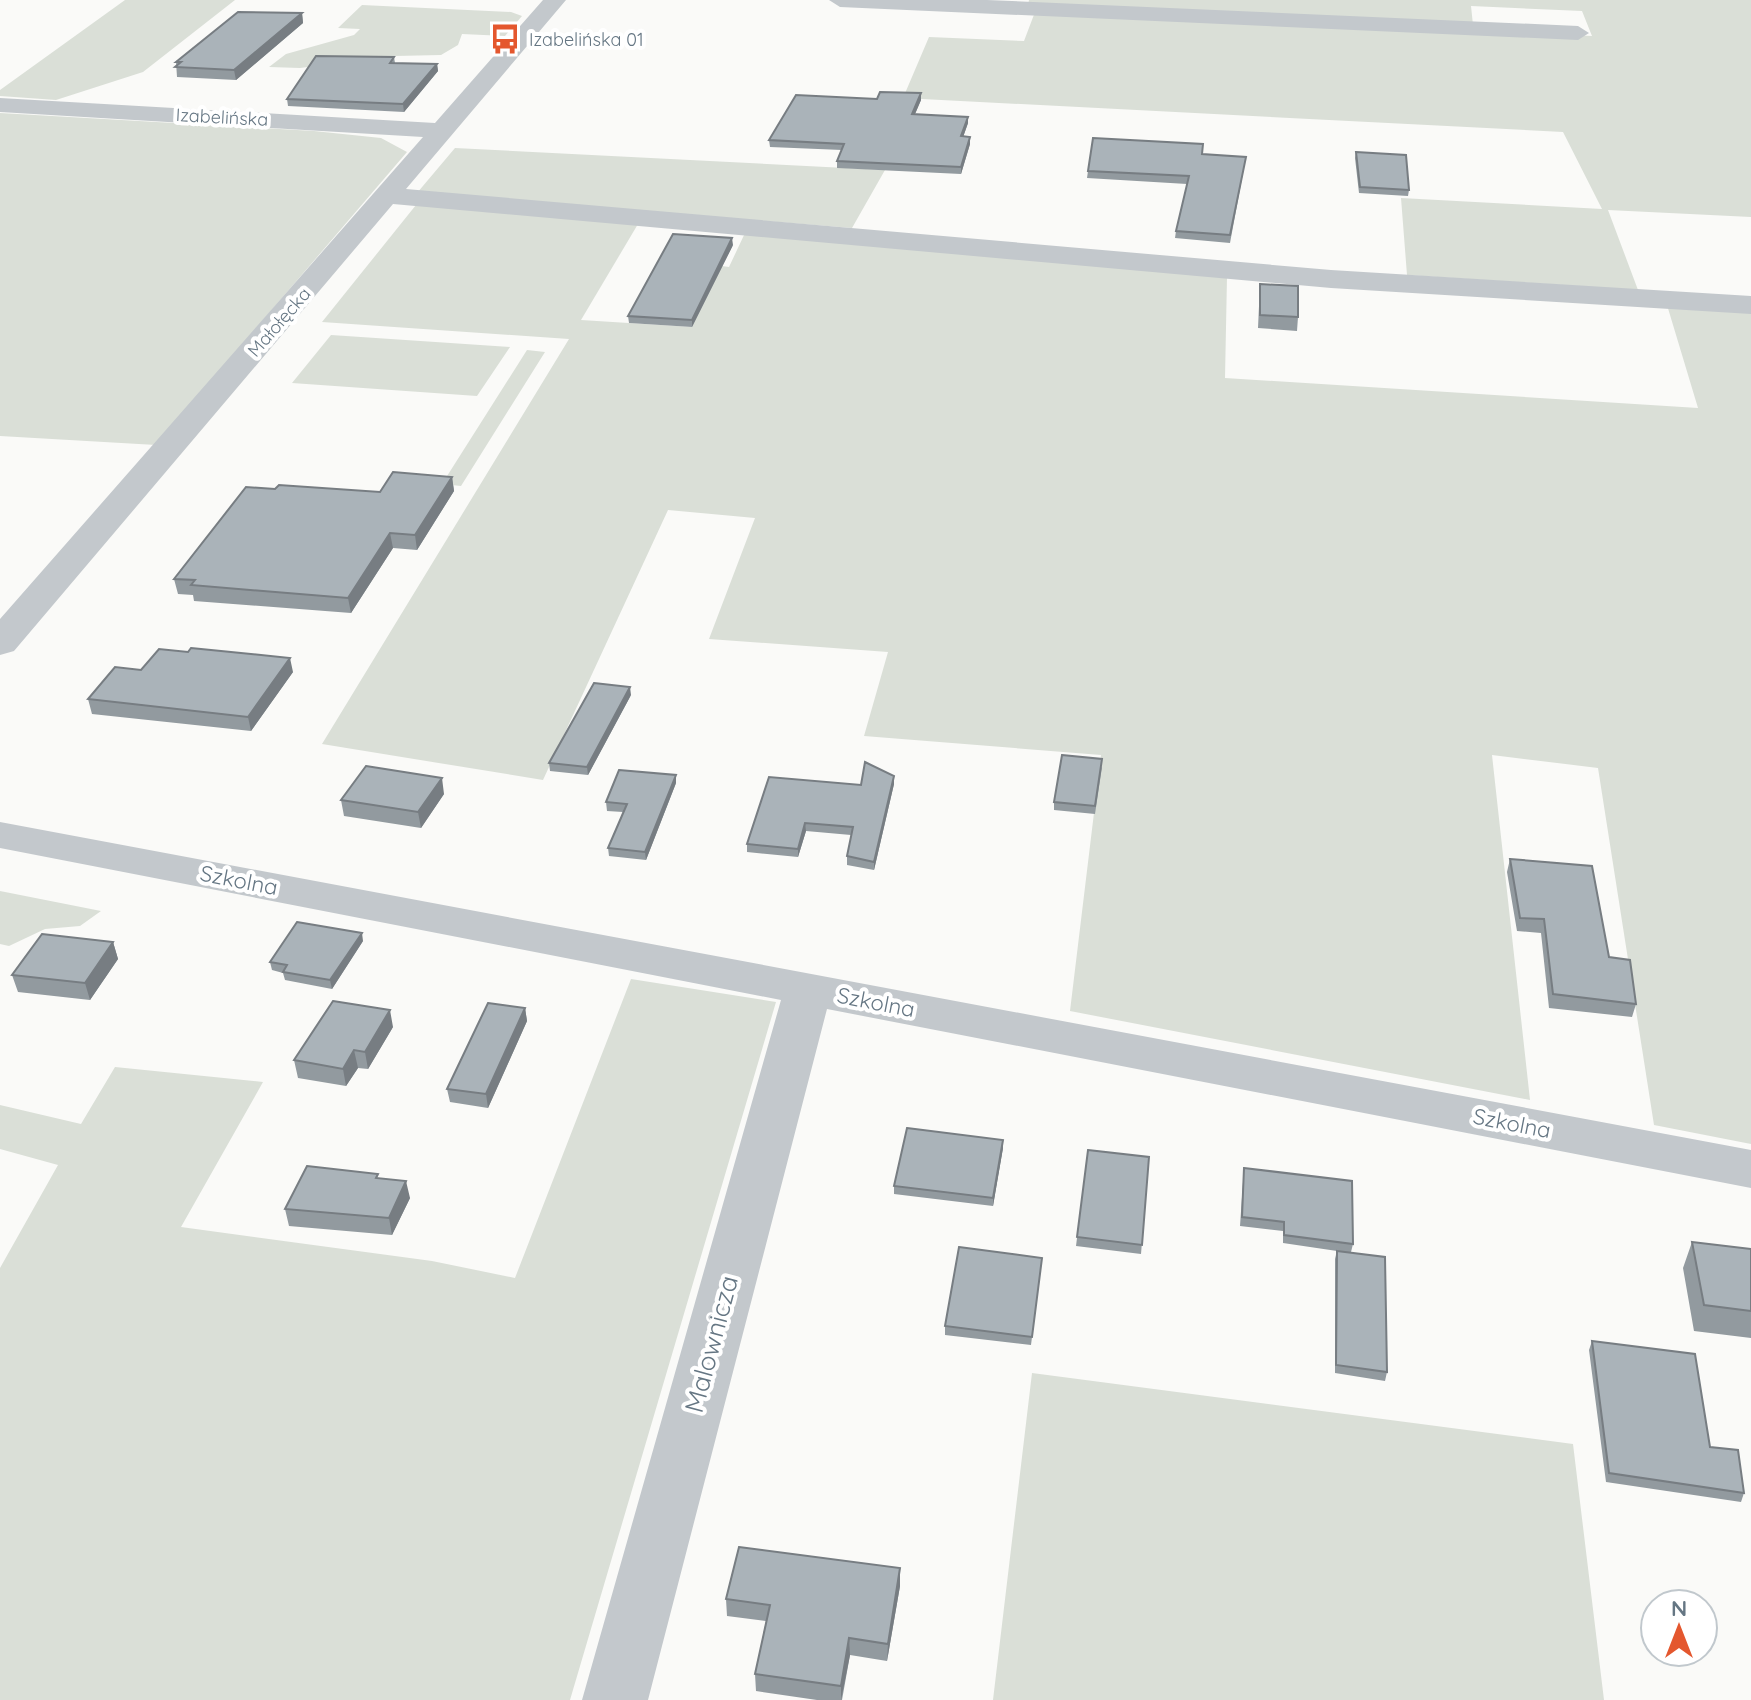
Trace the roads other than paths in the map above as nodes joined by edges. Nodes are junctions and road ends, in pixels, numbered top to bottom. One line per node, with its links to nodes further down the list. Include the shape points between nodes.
1 (555, 0): 5 (street, Małołęcka)
2 (840, 0): 3 (street)
3 (1578, 33)
4 (0, 105): 5 (street, Izabelińska)
5 (444, 131): 6 (street, Małołęcka)
6 (389, 196): 7 (street, via 1331,279); 8 (street, Małołęcka)
7 (1751, 305)
8 (0, 643)
9 (0, 835): 10 (street, Szkolna)
10 (808, 989): 11 (street, Szkolna); 12 (street, Malownicza)
11 (1751, 1169)
12 (615, 1700)

